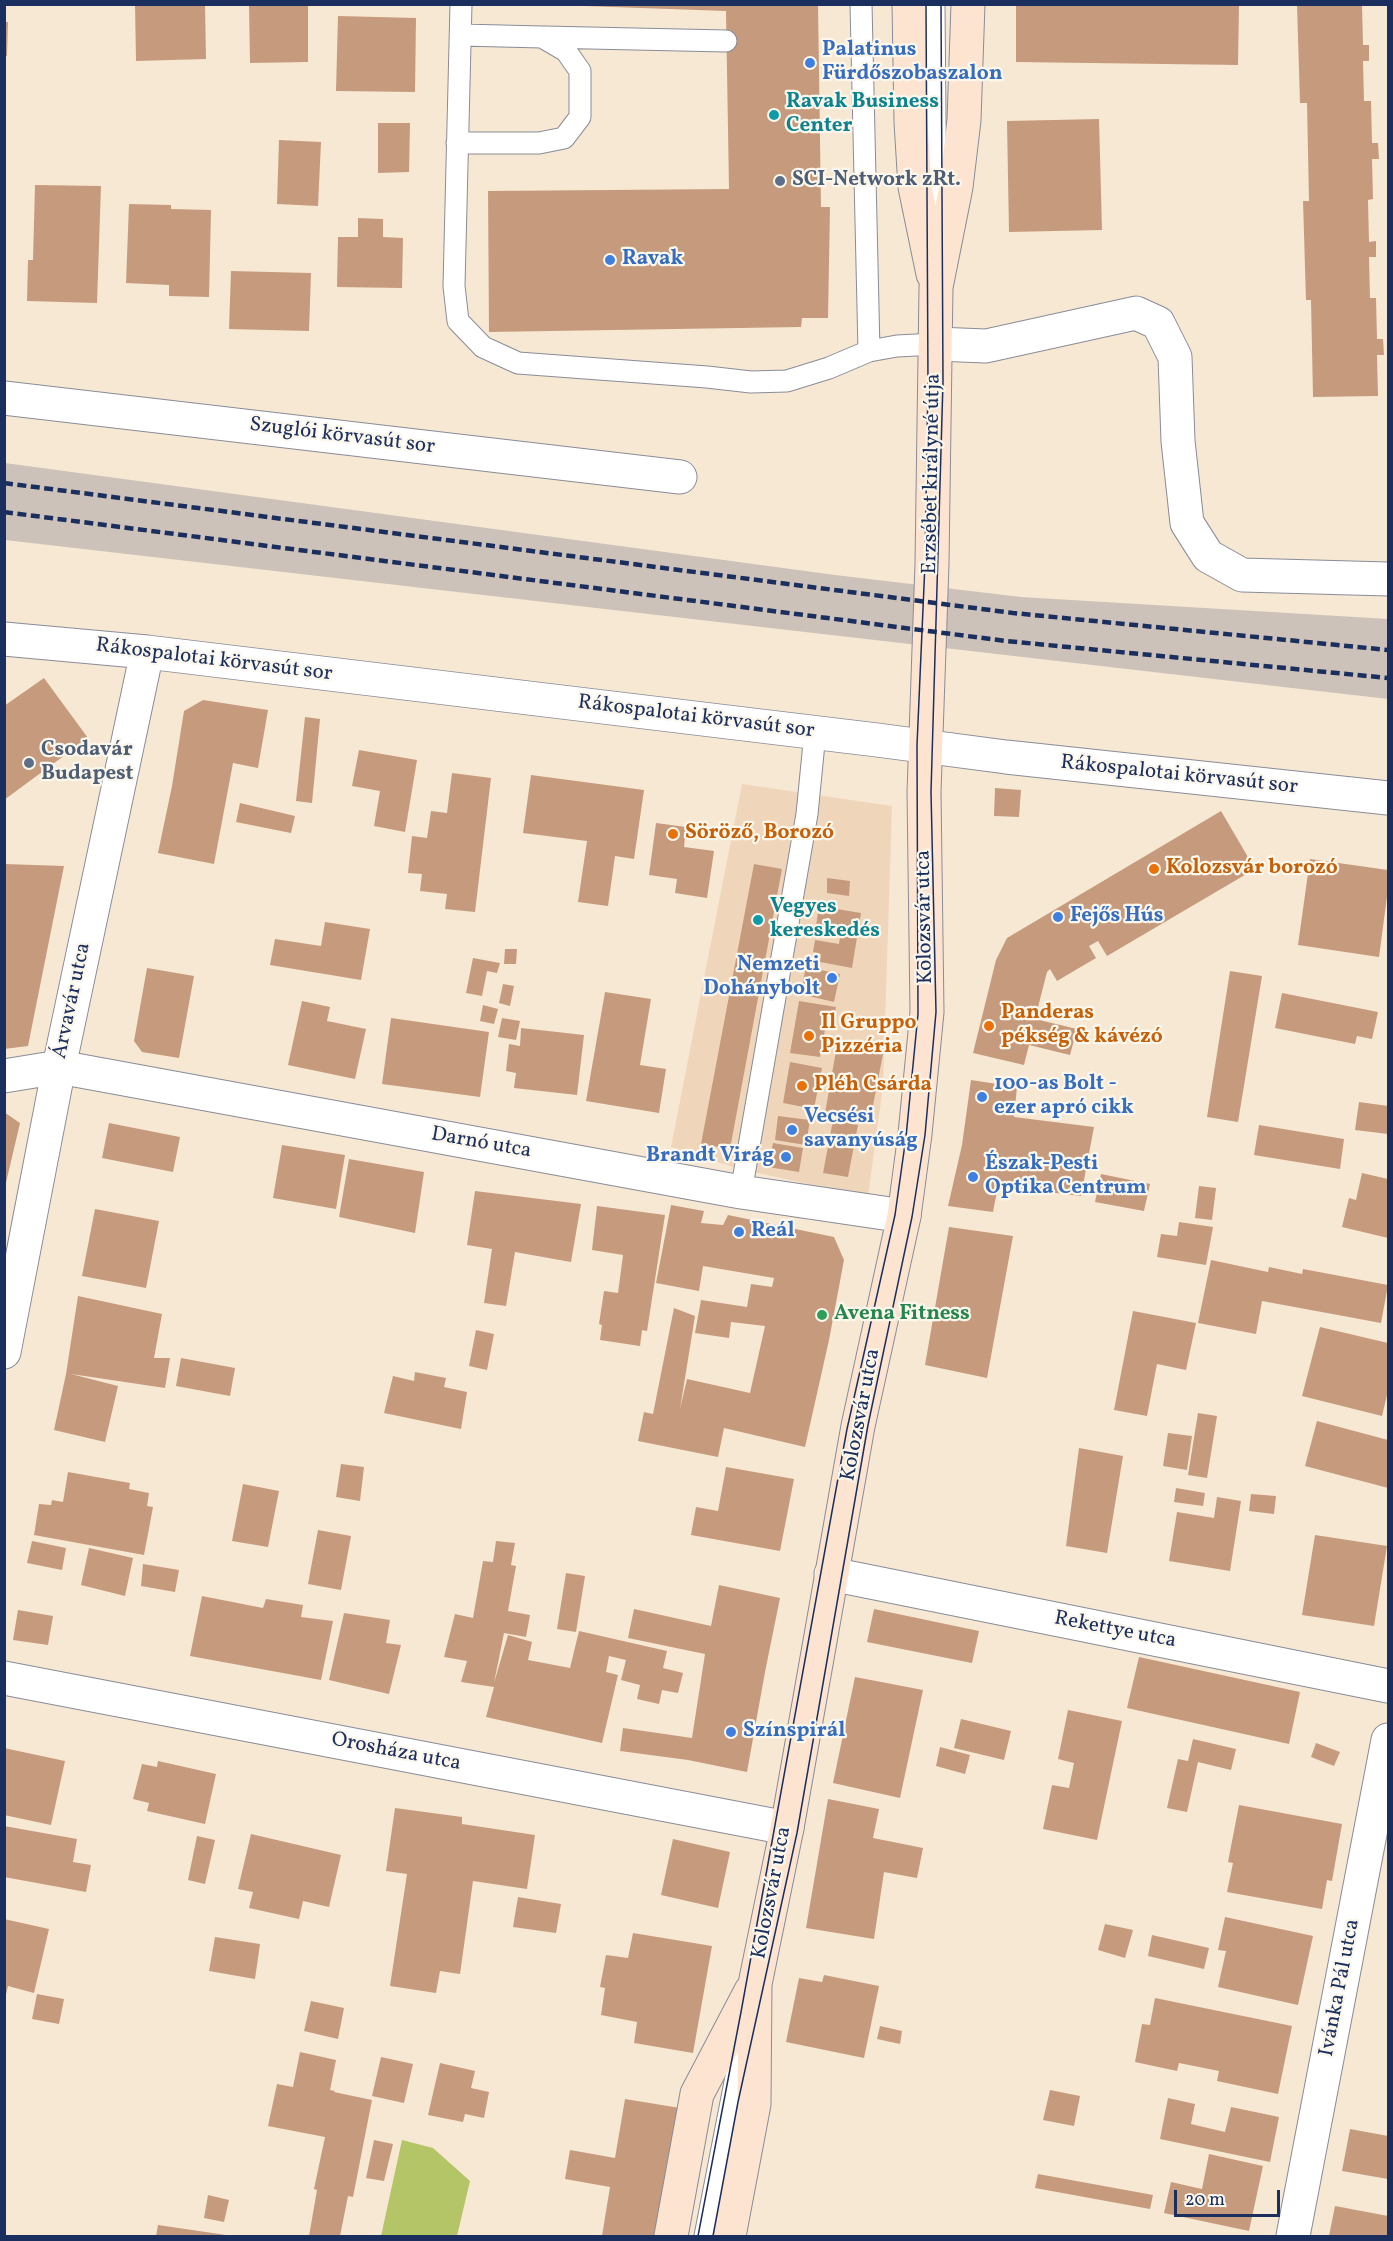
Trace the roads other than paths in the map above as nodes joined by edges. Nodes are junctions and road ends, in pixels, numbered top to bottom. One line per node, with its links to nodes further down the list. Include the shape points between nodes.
1 (461, 4): 6 (lane)
2 (861, 4): 12 (lane)
3 (909, 4): 10 (street, Erzsébet királyné útja, via 915,187)
4 (934, 4): 10 (lane, Erzsébet királyné útja)
5 (968, 4): 10 (street, Erzsébet királyné útja, via 964,120 956,187)
6 (461, 35): 7 (lane); 9 (lane)
7 (542, 37): 8 (lane); 9 (lane, via 566,51 580,71 580,117 564,138 539,143)
8 (726, 41)
9 (457, 143): 12 (lane, via 454,286 458,321 483,347 518,363 751,382 787,381)
10 (936, 287): 11 (street, Erzsébet királyné útja)
11 (936, 344): 12 (lane); 15 (street, via 986,345 1136,314 1158,323 1175,357 1178,441 1187,523 1208,556 1242,575); 18 (street, Erzsébet királyné útja)
12 (869, 351)
13 (4, 398): 14 (street, Szuglói körvasút sor)
14 (680, 477)
15 (1389, 579)
16 (4, 639): 17 (street, Rákospalotai körvasút sor)
17 (147, 652): 19 (street, Rákospalotai körvasút sor); 22 (street, Árvavár utca)
18 (928, 661): 20 (street, Kolozsvár utca)
19 (815, 733): 20 (street, Rákospalotai körvasút sor); 24 (lane, via 807,814)
20 (926, 746): 21 (street, Rákospalotai körvasút sor); 25 (street, Kolozsvár utca, via 927,1012)
21 (1389, 798)
22 (59, 1067): 23 (street, Darnó utca); 24 (street, Darnó utca); 26 (street, Árvavár utca)
23 (4, 1076)
24 (741, 1192): 25 (street, Darnó utca)
25 (904, 1216): 27 (street, Kolozsvár utca, via 858,1426)
26 (4, 1352)
27 (836, 1575): 29 (street, Rekettye utca); 31 (street, Kolozsvár utca)
28 (4, 1678): 31 (street, Orosháza utca)
29 (1389, 1686)
30 (1389, 1740): 36 (street, Ivánka Pál utca)
31 (787, 1828): 32 (street, Kolozsvár utca)
32 (755, 1984): 33 (street, Kolozsvár utca, via 697,2094); 34 (lane, Kolozsvár utca); 35 (street, Kolozsvár utca, via 754,2104)
33 (671, 2236)
34 (705, 2236)
35 (729, 2236)
36 (1293, 2236)

